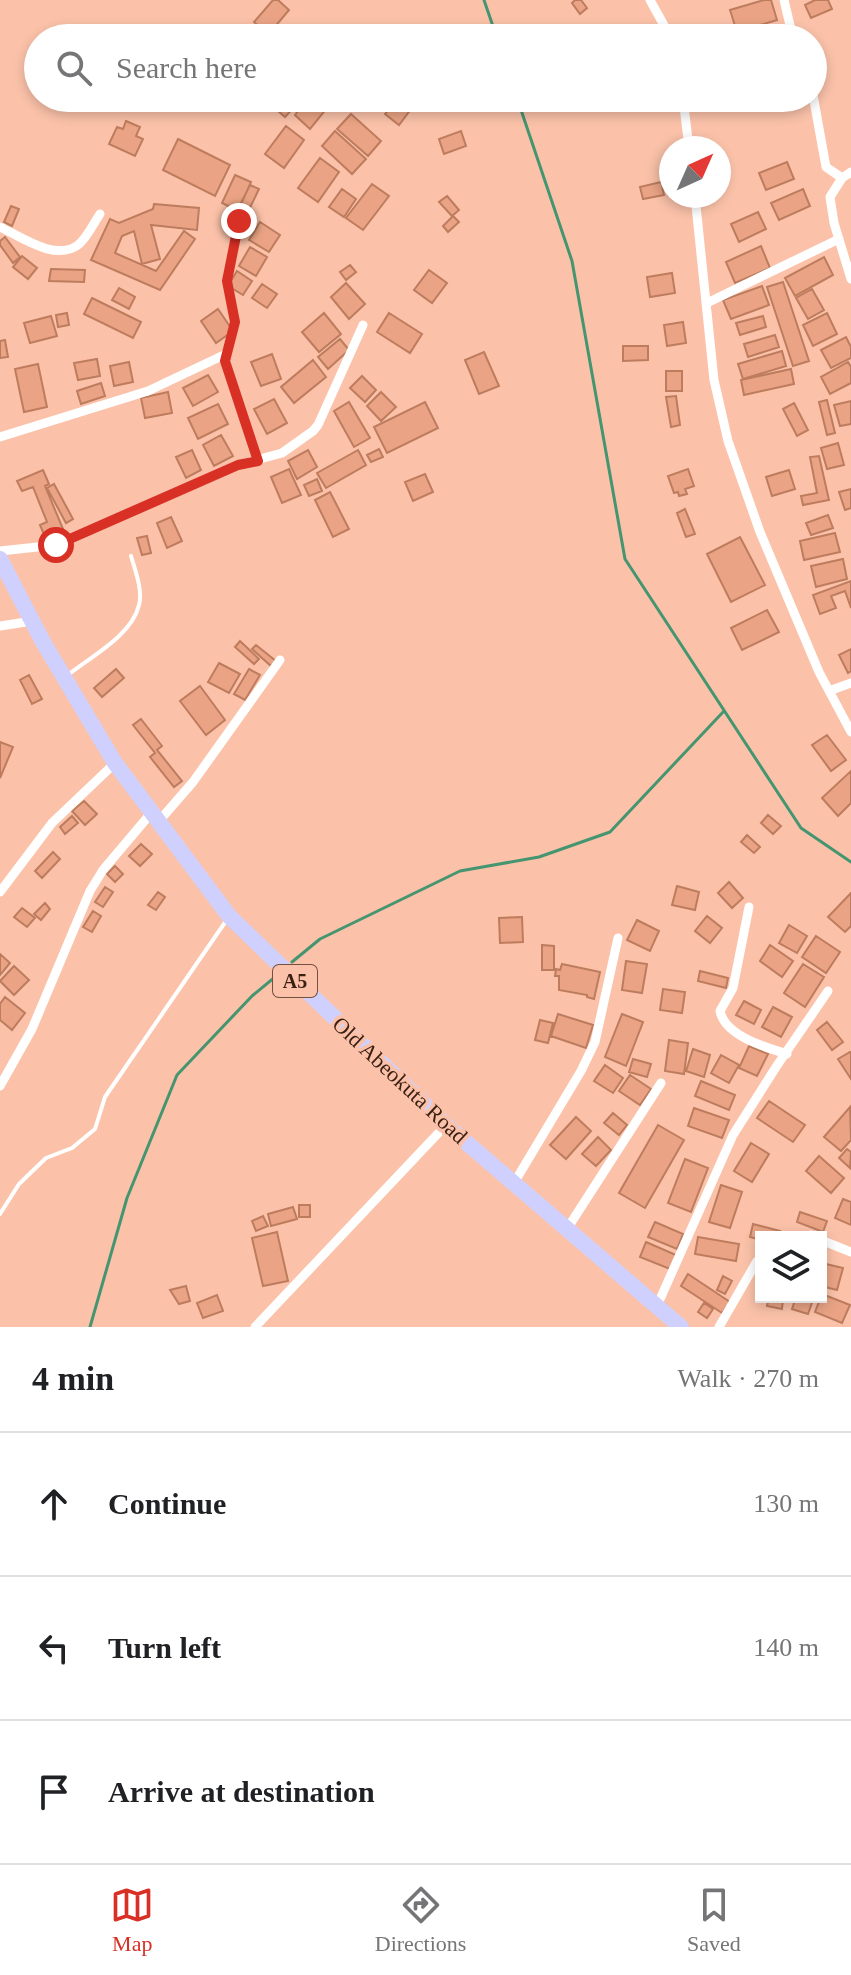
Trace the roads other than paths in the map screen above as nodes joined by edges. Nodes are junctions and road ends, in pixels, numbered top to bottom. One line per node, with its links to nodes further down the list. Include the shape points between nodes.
1 (784, 0): 4 (street)
2 (655, 2): 3 (street)
3 (665, 24)
4 (790, 24)
5 (685, 112): 7 (street)
6 (815, 112): 8 (street, via 826,167)
7 (688, 136)
8 (847, 175): 13 (street, via 830,197)
9 (696, 208): 15 (street)
10 (100, 214): 12 (street, via 80,243 60,250 40,247)
11 (239, 221): 17 (street, via 227,281 235,322)
12 (0, 227)
13 (839, 239): 14 (street); 15 (street)
14 (851, 279)
15 (707, 303): 28 (street, via 714,380 728,441 760,532)
16 (363, 325): 19 (street, via 313,431 282,453)
17 (226, 354): 18 (street, via 148,391); 19 (street)
18 (0, 437)
19 (258, 461): 20 (street, via 56,545)
20 (0, 551)
21 (131, 556): 26 (lane, via 140,602 133,621)
22 (0, 559): 23 (highway, Old Abeokuta Road / A5)
23 (32, 621): 24 (street); 26 (highway, Old Abeokuta Road / A5)
24 (0, 626)
25 (280, 660): 31 (street, via 193,782)
26 (63, 678): 30 (highway, Old Abeokuta Road / A5)
27 (851, 683): 28 (street)
28 (829, 691): 29 (street)
29 (851, 732)
30 (115, 763): 31 (highway, Old Abeokuta Road / A5); 32 (street, via 52,823)
31 (155, 817): 34 (highway, Old Abeokuta Road / A5); 39 (street, via 103,870 90,891 32,1029)
32 (0, 892)
33 (749, 907): 37 (street, via 733,988 720,1011 722,1021)
34 (229, 916): 40 (highway, Old Abeokuta Road / A5); 42 (lane, via 105,1097 95,1129 72,1148 46,1158 19,1184)
35 (618, 938): 41 (street, via 595,1042)
36 (828, 991): 37 (street)
37 (787, 1054): 47 (street, via 733,1135)
38 (661, 1083): 43 (street)
39 (0, 1086)
40 (446, 1125): 41 (highway, Old Abeokuta Road / A5); 48 (street)
41 (514, 1183): 43 (highway, Old Abeokuta Road / A5)
42 (0, 1214)
43 (567, 1229): 47 (highway, Old Abeokuta Road / A5)
44 (827, 1242): 45 (street)
45 (851, 1252)
46 (755, 1264): 50 (street)
47 (657, 1306): 49 (highway, Old Abeokuta Road / A5)
48 (255, 1327)
49 (681, 1327)
50 (719, 1327)

